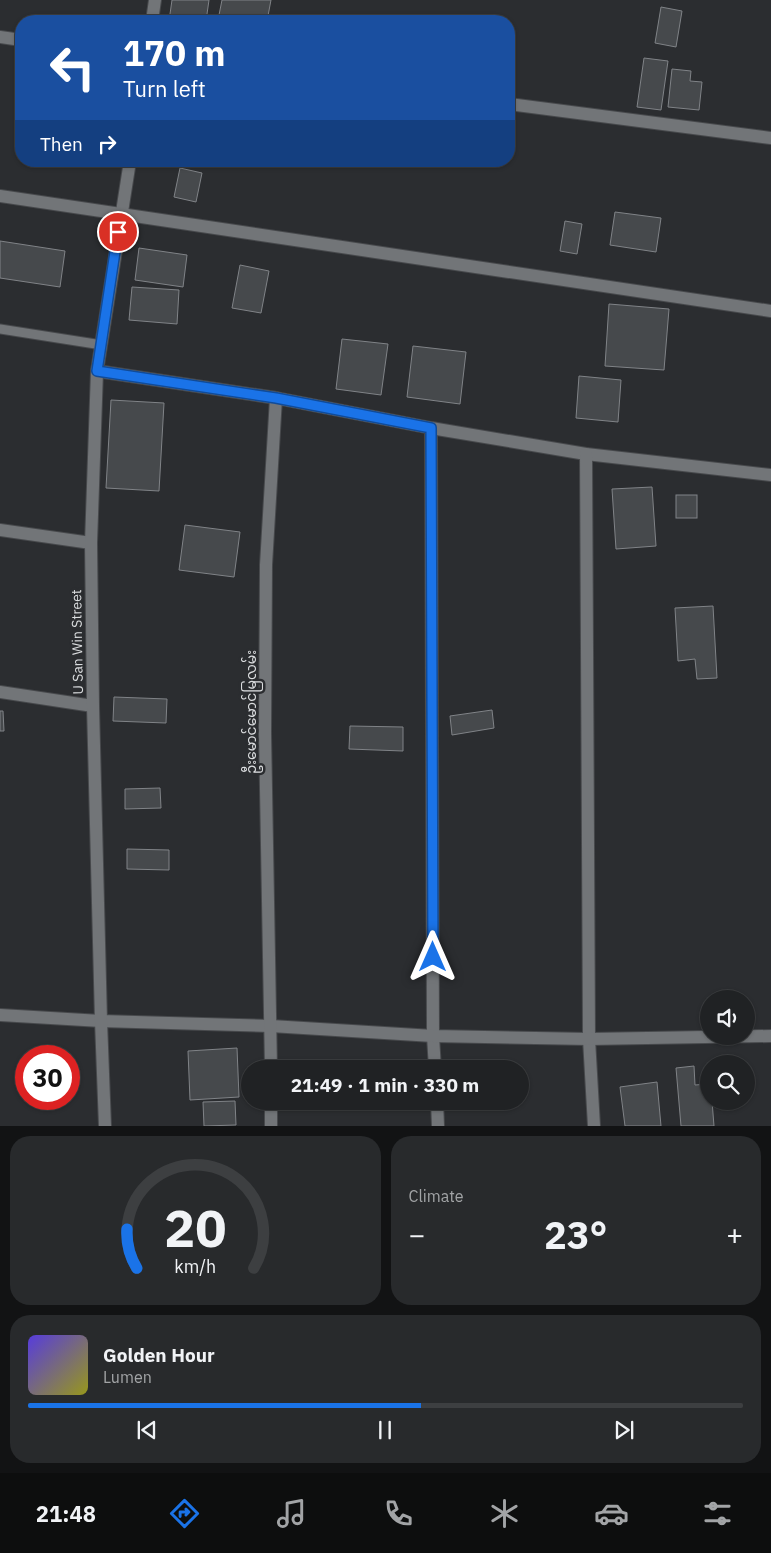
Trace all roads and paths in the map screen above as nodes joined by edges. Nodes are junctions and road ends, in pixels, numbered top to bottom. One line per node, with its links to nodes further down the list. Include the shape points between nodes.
1 (155, 0): 2 (street)
2 (153, 15)
3 (0, 36): 4 (street)
4 (15, 39)
5 (515, 105): 6 (street)
6 (771, 138)
7 (129, 167): 9 (street, U San Win Street)
8 (0, 196): 9 (street)
9 (121, 214): 10 (street); 12 (street, U San Win Street)
10 (771, 310)
11 (0, 329): 12 (lane)
12 (102, 344): 13 (street, U San Win Street)
13 (97, 371): 14 (street); 19 (street, U San Win Street)
14 (276, 398): 15 (street); 24 (street, ဦးမောင်မောင်မြလမ်း, via 266,565)
15 (431, 428): 16 (street); 25 (street)
16 (586, 454): 17 (street); 27 (street)
17 (771, 475)
18 (0, 530): 19 (street)
19 (91, 543): 21 (street, U San Win Street)
20 (0, 692): 21 (street)
21 (93, 706): 23 (street, U San Win Street)
22 (0, 1015): 23 (street)
23 (101, 1021): 24 (street); 32 (street, U San Win Street)
24 (271, 1026): 25 (street); 28 (street, ဦးမောင်မောင်မြလမ်း)
25 (433, 1036): 27 (street); 29 (street)
26 (771, 1036): 27 (street)
27 (589, 1039): 35 (street)
28 (271, 1060)
29 (434, 1060)
30 (271, 1110): 33 (street)
31 (437, 1110): 34 (street)
32 (106, 1126)
33 (271, 1126)
34 (438, 1126)
35 (594, 1126)

